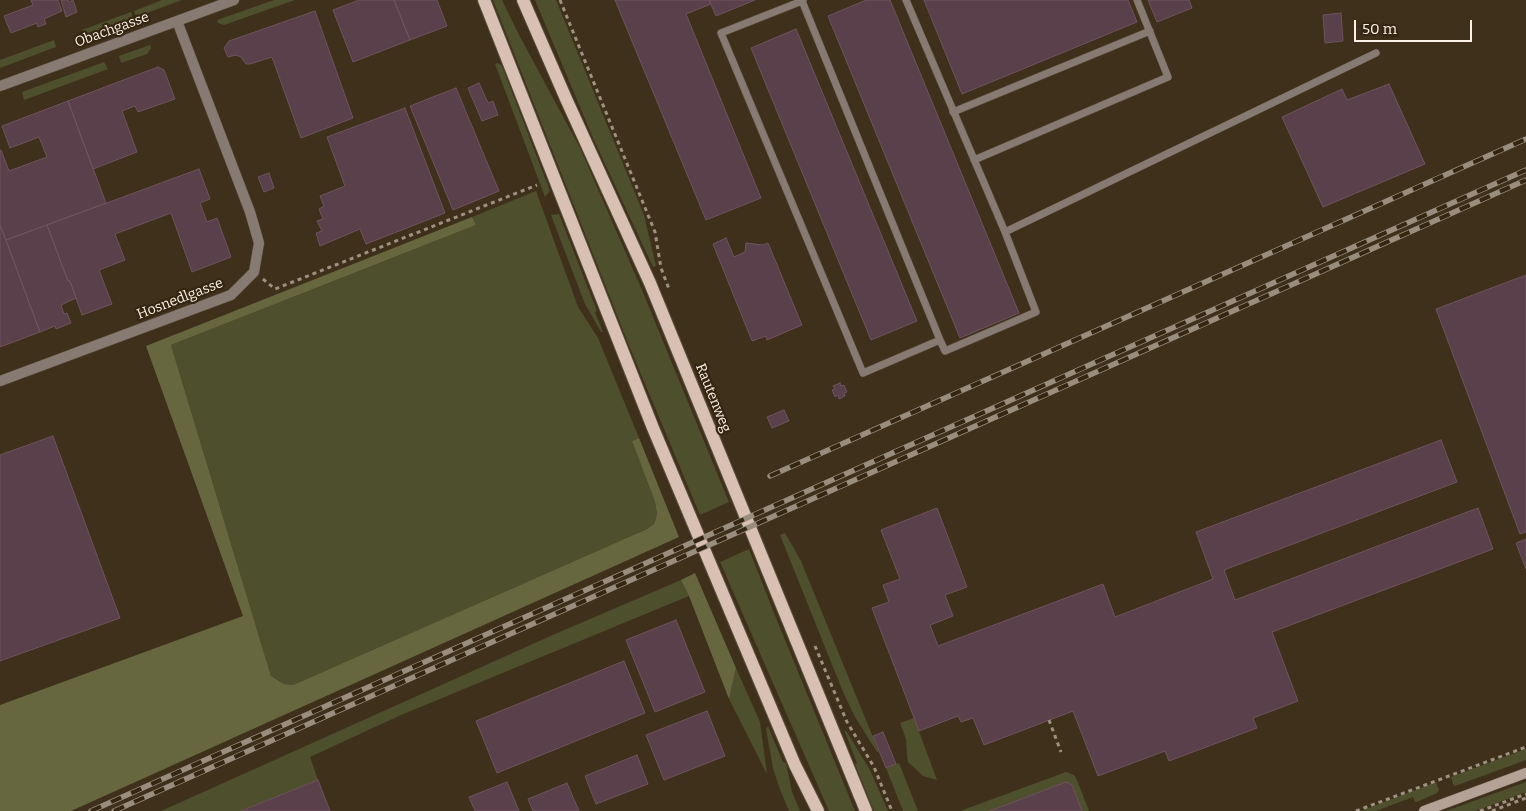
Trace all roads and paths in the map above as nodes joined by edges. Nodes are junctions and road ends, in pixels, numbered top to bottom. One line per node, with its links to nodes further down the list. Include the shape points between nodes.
1 (234, 0): 8 (street, Obachgasse)
2 (484, 0): 27 (main road, via 653,428 795,765)
3 (523, 0): 28 (main road, Rautenweg, via 650,283)
4 (560, 0): 17 (path, via 654,232 661,268)
5 (802, 0): 18 (lane); 18 (lane, via 721,33 863,373)
6 (906, 0): 12 (lane)
7 (1137, 0): 9 (lane)
8 (177, 21): 11 (street, Obachgasse); 19 (street, Hosnedlgasse, via 250,212 259,243 254,272 231,295)
9 (1150, 31): 12 (lane); 13 (lane, via 1168,77)
10 (1376, 53): 15 (lane)
11 (0, 86)
12 (953, 112): 13 (lane)
13 (974, 160): 15 (lane)
14 (537, 185): 16 (path, via 275,289)
15 (1005, 232): 18 (lane, via 1036,312 945,351)
16 (269, 283)
17 (672, 295)
18 (940, 340)
19 (0, 381)
20 (813, 640): 29 (path, via 847,722 874,767)
21 (1049, 720): 23 (path)
22 (1526, 747): 30 (path)
23 (1061, 752)
24 (1526, 773): 31 (street)
25 (1526, 794): 32 (path)
26 (1526, 798): 33 (path)
27 (818, 811)
28 (866, 811)
29 (892, 811)
30 (1356, 811)
31 (1424, 811)
32 (1480, 811)
33 (1492, 811)

